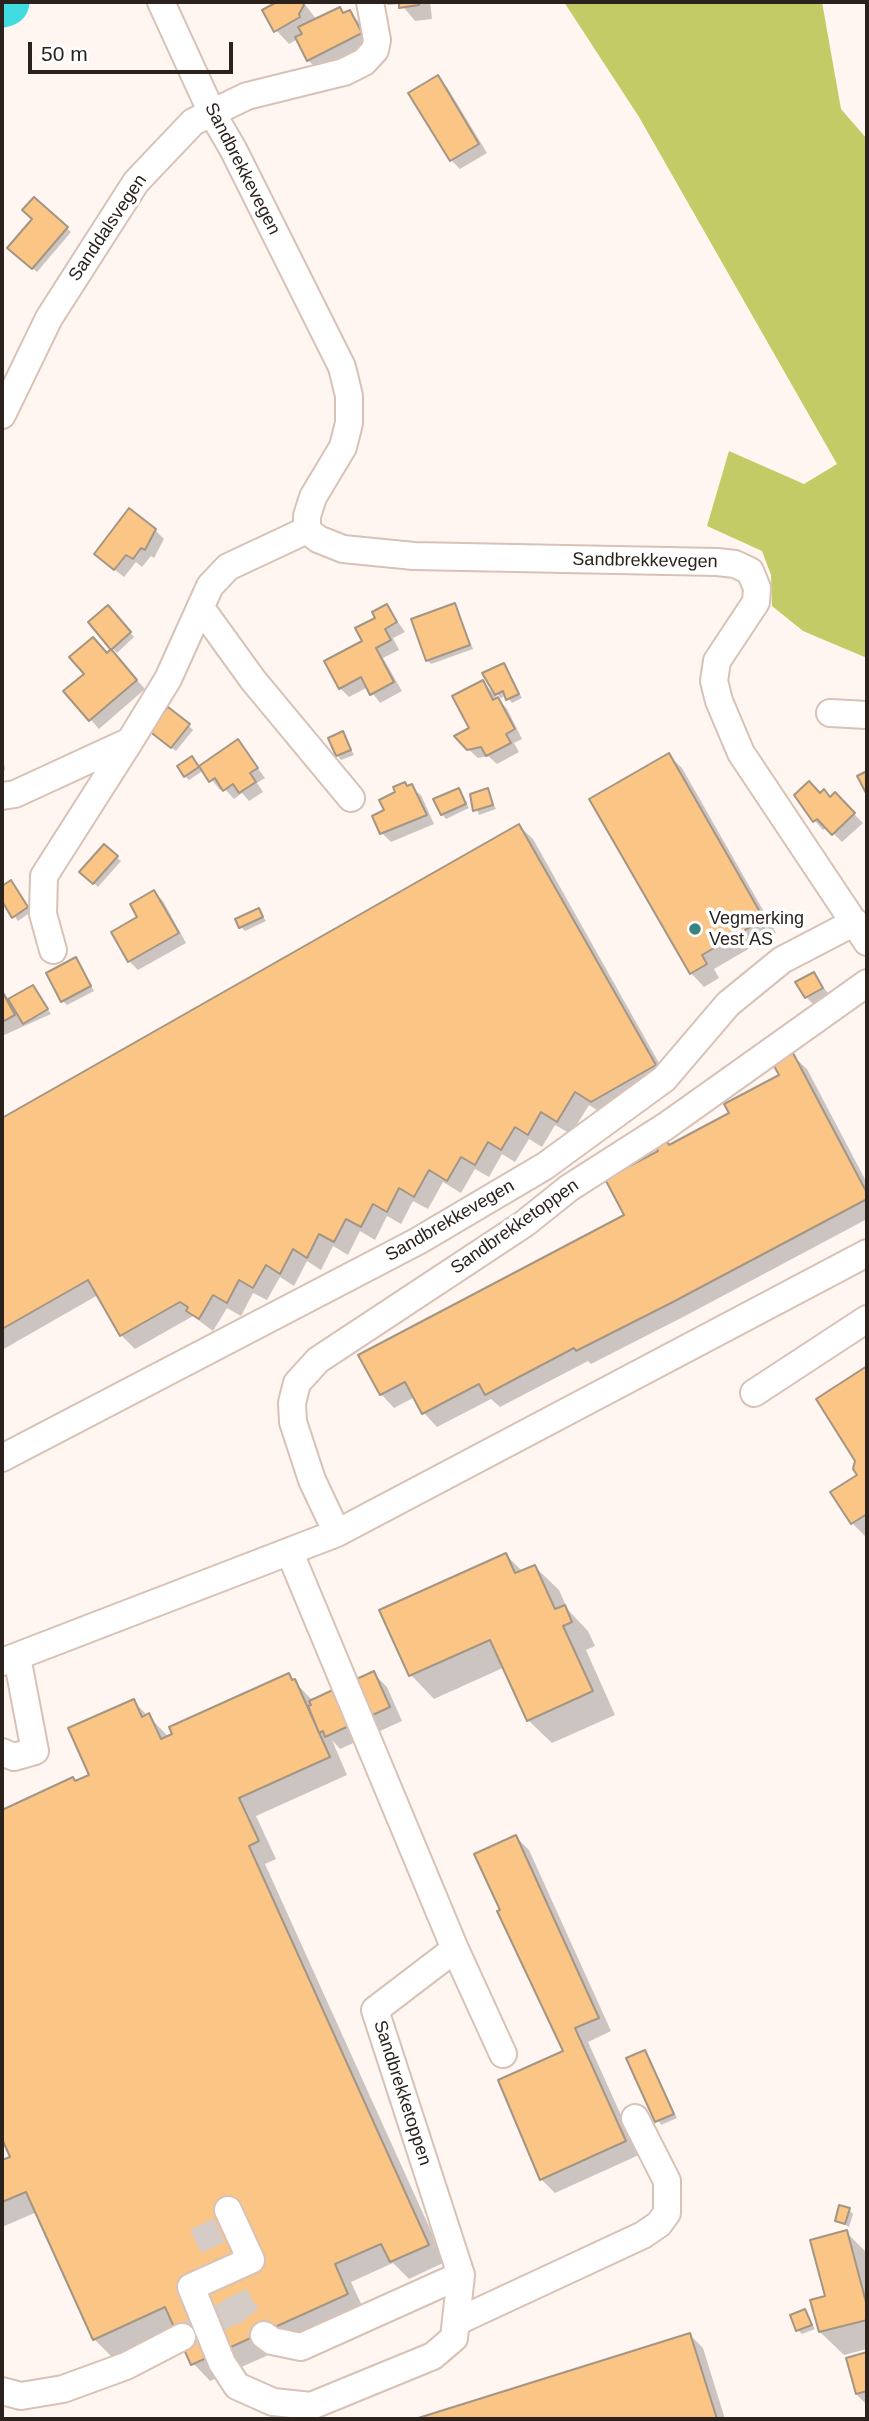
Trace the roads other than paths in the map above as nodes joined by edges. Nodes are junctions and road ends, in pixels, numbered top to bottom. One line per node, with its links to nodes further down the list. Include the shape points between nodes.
1 (161, 2): 3 (street, Sandbrekkevegen)
2 (370, 2): 3 (street, Sanddalsvegen, via 377,40 364,62 331,76 247,96)
3 (212, 113): 4 (street, Sanddalsvegen, via 193,122 136,182 49,318); 5 (street, Sandbrekkevegen, via 342,367 349,396 343,447 313,497)
4 (2, 415)
5 (307, 530): 6 (street, via 228,567 211,586); 12 (street, Sandbrekkevegen, via 344,549 414,556 716,562 750,571 757,589 755,602 718,661 714,681 719,702 741,753)
6 (201, 608): 9 (street, via 168,679); 11 (street, via 253,680)
7 (830, 713): 8 (street)
8 (867, 715)
9 (130, 741): 10 (street); 13 (street, via 44,876 43,914)
10 (2, 796)
11 (351, 798)
12 (861, 932): 18 (street, Sandbrekkevegen, via 782,960 728,1004 664,1079 545,1166 418,1241)
13 (53, 950)
14 (867, 983): 19 (street, Sandbrekketoppen, via 666,1126 569,1188 524,1224 318,1360 297,1383 293,1422 312,1480)
15 (867, 1254): 19 (street)
16 (867, 1319): 17 (street)
17 (754, 1393)
18 (2, 1458)
19 (337, 1533): 20 (street)
20 (290, 1553): 21 (street); 23 (street)
21 (9, 1659): 22 (street, via 35,1751 14,1757)
22 (2, 1752)
23 (455, 1949): 24 (street); 27 (street, Sandbrekketoppen, via 375,2010)
24 (503, 2054)
25 (635, 2118): 28 (street, via 667,2181 667,2213 659,2224)
26 (228, 2210): 28 (street, via 251,2260 191,2287 222,2363 237,2386 273,2402 312,2406 433,2356 454,2337)
27 (461, 2275): 28 (street); 29 (street, via 302,2347)
28 (456, 2322)
29 (264, 2335)
30 (182, 2337): 31 (street, via 126,2366 63,2389 21,2396)
31 (2, 2390)

